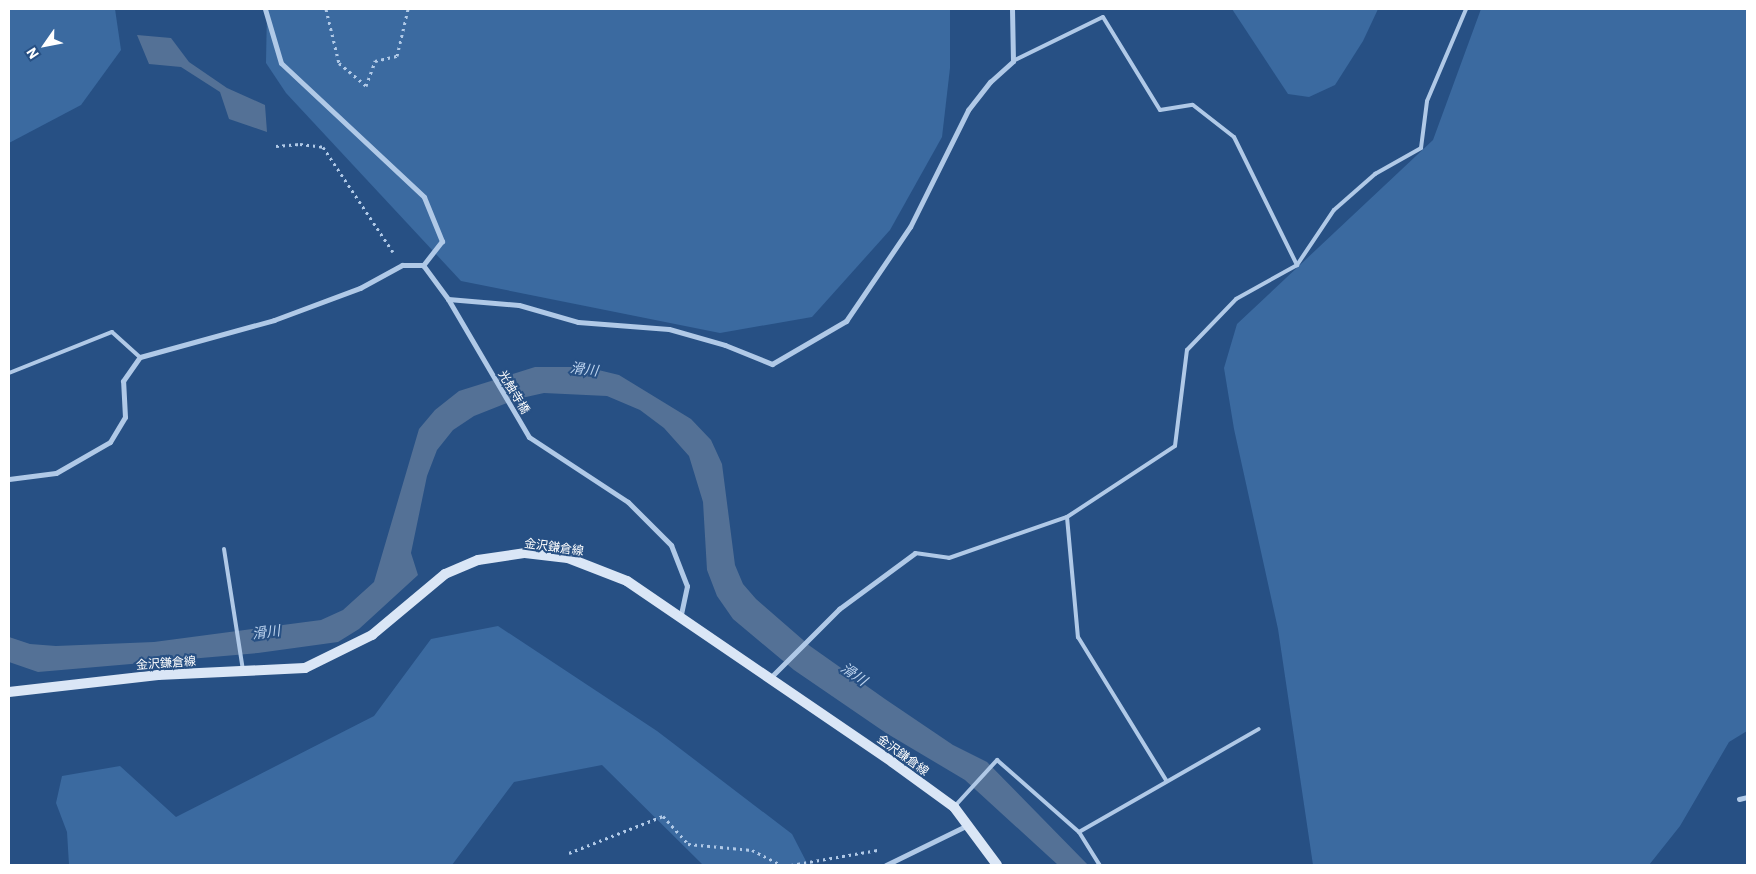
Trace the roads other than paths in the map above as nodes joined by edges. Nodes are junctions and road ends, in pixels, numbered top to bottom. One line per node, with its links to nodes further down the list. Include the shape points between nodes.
1 (265, 9): 5 (street, via 281,63 424,197 442,241)
2 (1012, 9): 4 (street)
3 (1466, 9): 6 (lane, via 1427,101 1421,148 1375,174 1334,210)
4 (1013, 61): 6 (lane, via 1103,17 1160,110 1194,105 1234,137); 7 (street, via 990,82 968,110 910,227 846,321 772,364 725,345 669,329 578,322 519,305)
5 (423, 265): 7 (street, 光触寺橋); 8 (street, via 402,265 360,288 274,320)
6 (1297, 265): 11 (lane, via 1236,299 1187,350 1175,446)
7 (448, 300): 14 (street, 光触寺橋, via 529,437 628,502 672,545 687,586)
8 (140, 357): 9 (lane, via 112,332); 10 (street, via 123,381 125,417 110,442 56,473)
9 (9, 373)
10 (9, 480)
11 (1067, 517): 13 (lane, via 949,558); 19 (lane, via 1078,637)
12 (224, 549): 15 (lane)
13 (915, 553): 16 (street, via 839,609)
14 (681, 615): 15 (main road, 金沢鎌倉線, via 627,581 590,564 525,553 478,560 446,574 372,635 329,659 304,668); 16 (main road, 金沢鎌倉線)
15 (243, 671): 17 (main road, 金沢鎌倉線, via 158,675)
16 (770, 678): 22 (main road, 金沢鎌倉線)
17 (9, 692)
18 (1259, 729): 19 (lane)
19 (1166, 780): 24 (lane)
20 (1747, 797): 21 (street)
21 (1739, 800)
22 (954, 807): 23 (main road, 金沢鎌倉線); 24 (lane, via 997,760)
23 (969, 825): 25 (street, via 896,863); 26 (main road, 金沢鎌倉線)
24 (1079, 832): 27 (lane)
25 (886, 865)
26 (997, 865)
27 (1100, 865)

